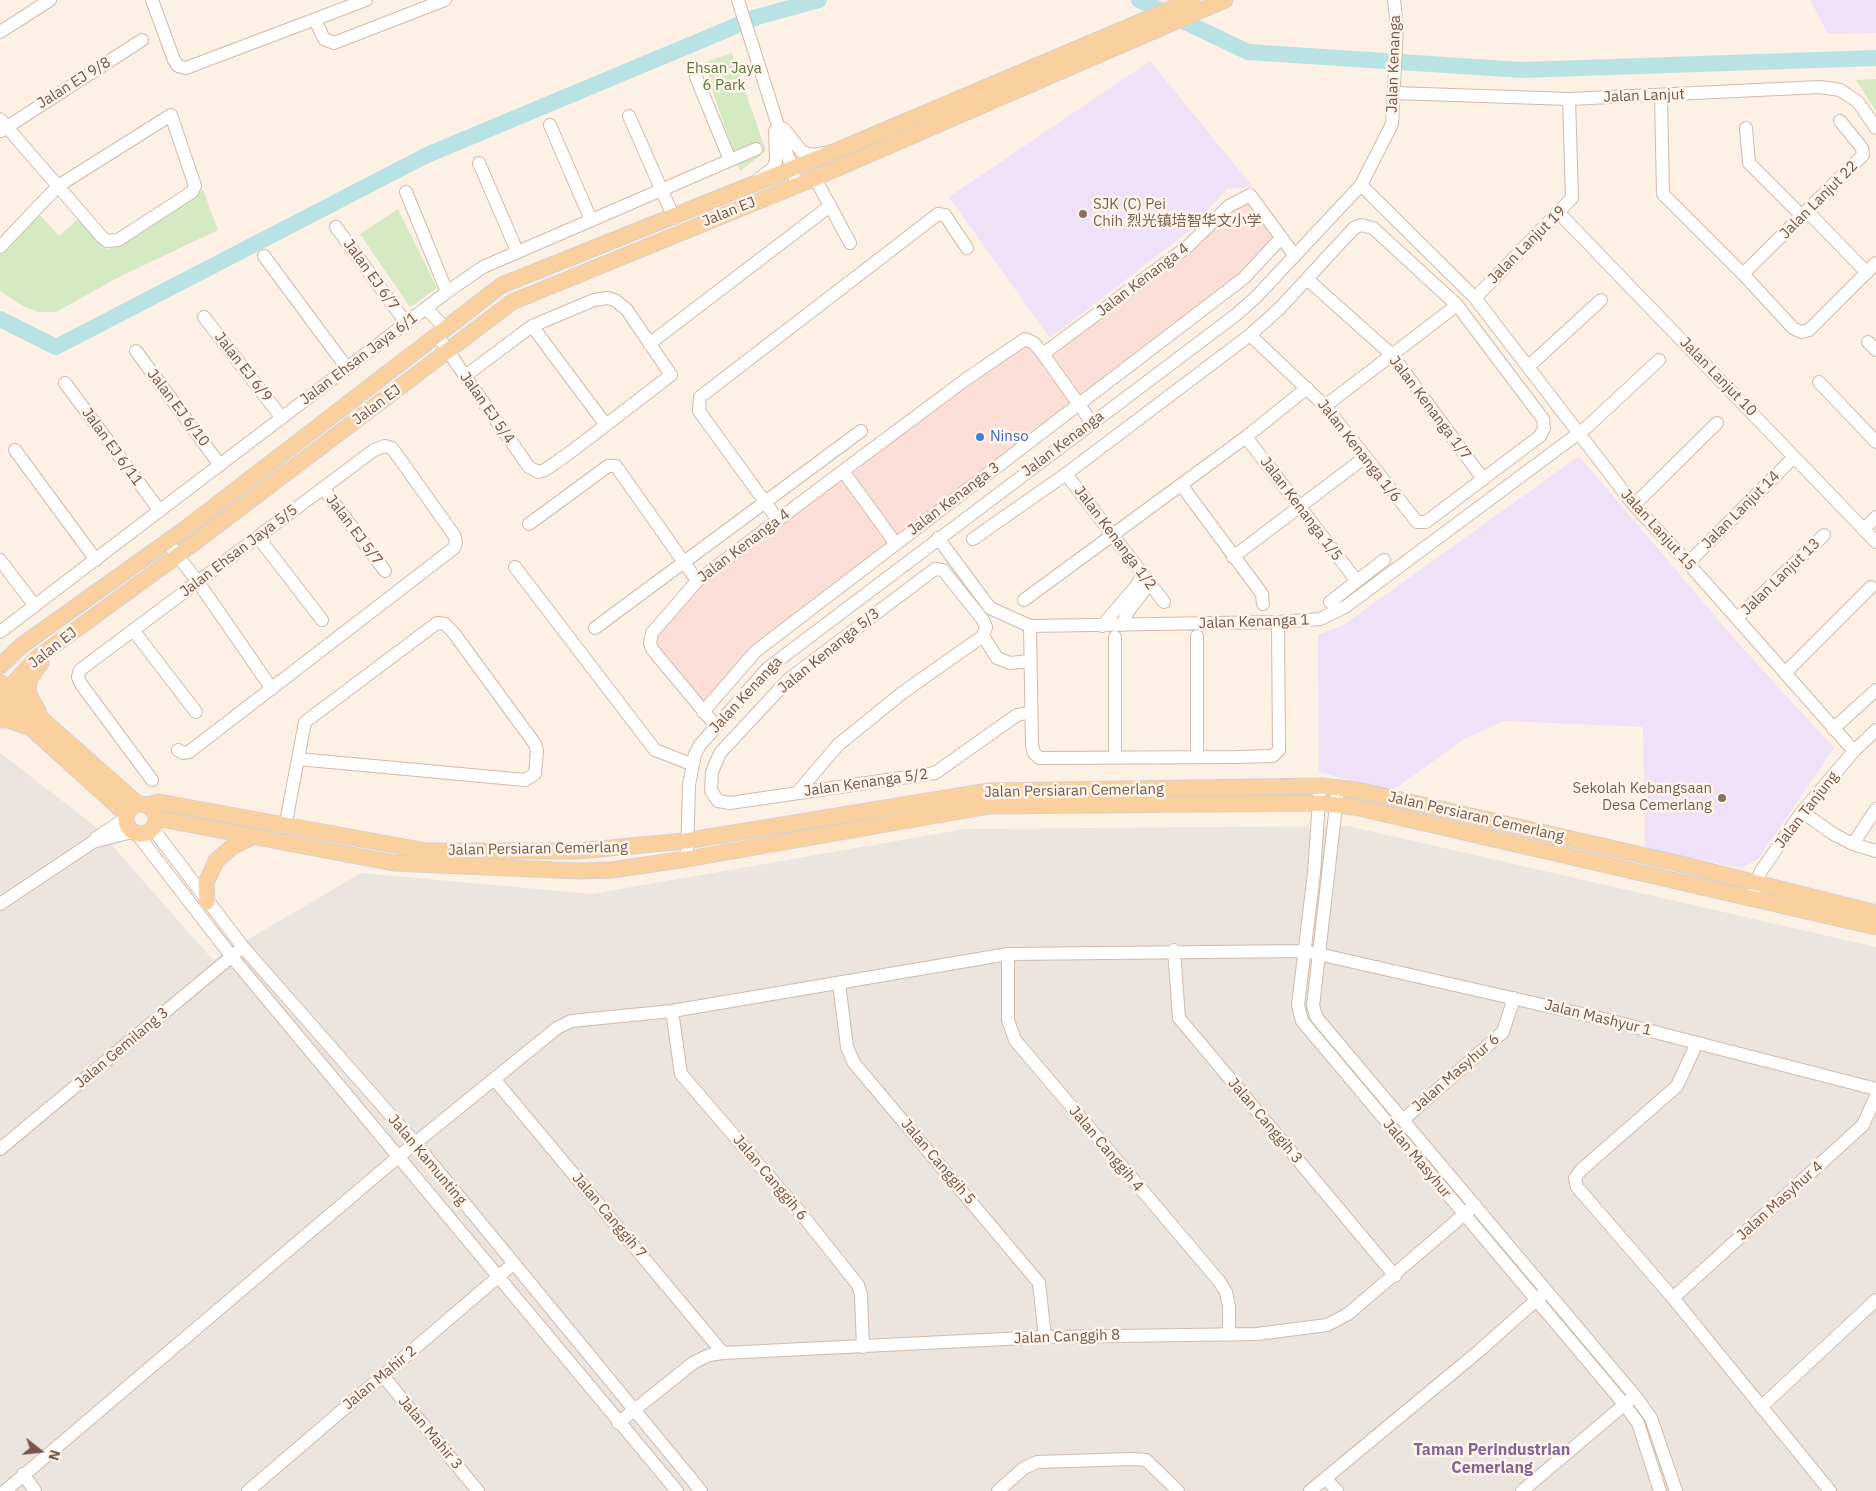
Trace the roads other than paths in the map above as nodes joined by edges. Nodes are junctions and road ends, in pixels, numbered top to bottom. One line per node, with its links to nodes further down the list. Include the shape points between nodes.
1 (50, 0): 11 (street)
2 (152, 0): 9 (street, via 176,64 186,68)
3 (366, 0): 9 (street)
4 (445, 0): 9 (street, via 334,43 324,39)
5 (738, 0): 17 (street)
6 (1225, 0): 8 (main road)
7 (1394, 0): 14 (street, Jalan Kenanga, via 1397,26)
8 (1195, 3): 10 (main road)
9 (316, 20)
10 (1147, 27): 25 (main road, Jalan EJ); 29 (main road, Jalan EJ)
11 (0, 32)
12 (142, 40): 20 (street, Jalan EJ 9/8)
13 (696, 78): 26 (street)
14 (1394, 93): 16 (street, Jalan Lanjut); 32 (street, Jalan Kenanga, via 1392,124)
15 (1661, 95): 16 (street, Jalan Lanjut); 23 (street, Jalan Lanjut, via 1820,88 1840,90 1858,102); 50 (street, via 1663,194)
16 (1569, 99): 37 (street, Jalan Lanjut 19, via 1574,191 1569,203)
17 (775, 114): 25 (street, via 802,152 812,155); 28 (street); 30 (street, via 776,161)
18 (629, 116): 34 (street)
19 (1840, 121): 38 (street, Jalan Lanjut 22, via 1862,148 1863,155)
20 (2, 125): 33 (street)
21 (550, 125): 40 (street)
22 (1746, 128): 38 (street, via 1749,163)
23 (1876, 128)
24 (756, 149): 26 (street, Jalan Ehsan Jaya 6/1)
25 (836, 151): 28 (main road, Jalan EJ)
26 (730, 160): 34 (street, Jalan Ehsan Jaya 6/1)
27 (478, 164): 46 (street)
28 (792, 169): 30 (main road, Jalan EJ); 31 (street)
29 (815, 178): 31 (main road, Jalan EJ); 36 (street)
30 (751, 185): 39 (main road, Jalan EJ)
31 (797, 185): 64 (main road, Jalan EJ, via 512,302)
32 (1361, 185): 48 (street, Jalan Kenanga); 53 (street, Jalan Lanjut 15)
33 (58, 186): 33 (street, via 102,237 111,242 192,192 195,184 171,115); 44 (street)
34 (661, 190): 39 (street); 40 (street, Jalan Ehsan Jaya 6/1)
35 (406, 192): 52 (street)
36 (830, 206): 43 (street); 62 (street)
37 (1559, 213): 53 (street, Jalan Lanjut 19); 85 (street, Jalan Lanjut 10)
38 (1804, 214): 49 (street); 50 (street, Jalan Lanjut 22)
39 (674, 218): 60 (main road, Jalan EJ, via 502,285)
40 (591, 220): 46 (street, Jalan Ehsan Jaya 6/1)
41 (336, 227): 58 (street, Jalan EJ 6/7)
42 (1281, 238): 48 (street, Jalan Kenanga 4); 65 (street, Jalan Kenanga 4, via 1250,195 1229,206 1187,247); 74 (street, Jalan Kenanga 3, via 1244,278)
43 (850, 243)
44 (0, 248)
45 (967, 248): 93 (street, via 945,215 938,214 703,394 698,401 699,411)
46 (517, 251): 52 (street, Jalan Ehsan Jaya 6/1, via 483,267)
47 (264, 256): 69 (street)
48 (1295, 256): 77 (street, Jalan Kenanga, via 1242,310)
49 (1871, 268): 50 (street, via 1808,330 1800,332)
50 (1743, 274)
51 (1307, 279): 55 (street, via 1354,228 1364,224 1373,228); 61 (street); 66 (street, Jalan Kenanga 1/7)
52 (447, 292): 56 (street, Jalan Ehsan Jaya 6/1)
53 (1474, 298): 68 (street, Jalan Lanjut 15)
54 (1601, 300): 68 (street)
55 (1457, 305): 66 (street); 90 (street, via 1544,422 1540,436)
56 (426, 308): 58 (street, Jalan Ehsan Jaya 6/1); 60 (street, Jalan EJ 5/4)
57 (204, 316): 76 (street, Jalan EJ 6/9)
58 (406, 323): 69 (street, Jalan Ehsan Jaya 6/1)
59 (532, 326): 62 (street, via 594,300 607,298 622,304); 70 (street); 79 (street)
60 (442, 333): 64 (street, Jalan EJ 5/4); 106 (main road, Jalan EJ)
61 (1250, 335): 73 (street, Jalan Kenanga 1/6); 89 (street)
62 (648, 344): 79 (street, via 671,375)
63 (136, 352): 87 (street, Jalan EJ 6/10)
64 (449, 352): 70 (street, Jalan EJ 5/4); 109 (main road, Jalan EJ)
65 (1043, 354): 74 (street, Jalan Kenanga 4); 88 (street, Jalan Kenanga 4, via 1030,340 1021,340)
66 (1392, 355): 75 (street); 90 (street, Jalan Kenanga 1/7)
67 (1658, 360): 81 (street, Jalan Kenanga 1)
68 (1528, 366): 81 (street, Jalan Lanjut 15)
69 (347, 368): 76 (street, Jalan Ehsan Jaya 6/1)
70 (465, 376): 79 (street, Jalan EJ 5/4, via 535,471 542,471 572,452)
71 (1819, 382): 83 (street)
72 (65, 383): 96 (street, Jalan EJ 6/11)
73 (1307, 388): 75 (street, Jalan Kenanga 1/6); 82 (street)
74 (1079, 404): 77 (street, Jalan Kenanga 4); 108 (street, Jalan Kenanga 3)
75 (1325, 406): 86 (street, Jalan Kenanga 1/6)
76 (282, 418): 87 (street, Jalan Ehsan Jaya 6/1)
77 (1092, 423): 104 (street, Jalan Kenanga)
78 (1717, 423): 94 (street)
79 (606, 425)
80 (861, 431): 93 (street)
81 (1578, 433): 94 (street, Jalan Lanjut 15); 131 (street, Jalan Kenanga 1, via 1339,611 1320,619)
82 (1246, 437): 91 (street); 95 (street, Jalan Kenanga 1/5)
83 (1876, 442)
84 (15, 450): 112 (street)
85 (1794, 457): 100 (street, Jalan Lanjut 10); 116 (street, Jalan Lanjut 14)
86 (1364, 458): 90 (street, Jalan Kenanga 1/6, via 1417,522 1424,523); 95 (street)
87 (220, 465): 96 (street, Jalan Ehsan Jaya 6/1)
88 (843, 471): 98 (street, Jalan Kenanga 4); 108 (street)
89 (1066, 474): 102 (street, Jalan Kenanga 1/2); 105 (street)
90 (1483, 479)
91 (1182, 486): 102 (street); 110 (street)
92 (324, 488): 103 (street, Jalan Ehsan Jaya 5/5); 118 (street, Jalan EJ 5/7); 145 (street, Jalan Ehsan Jaya 5/5, via 378,448 388,447 396,453 454,535 456,545 449,554)
93 (764, 503): 98 (street); 114 (street)
94 (1634, 505): 116 (street, Jalan Lanjut 15)
95 (1298, 508): 110 (street); 120 (street, Jalan Kenanga 1/5)
96 (160, 511): 112 (street, Jalan Ehsan Jaya 6/1)
97 (1876, 517): 100 (street)
98 (778, 520): 121 (street, Jalan Kenanga 4)
99 (529, 524): 114 (street, via 608,466 616,466)
100 (1864, 529): 107 (street, Jalan Lanjut 10)
101 (1824, 535): 129 (street, Jalan Lanjut 13)
102 (1115, 536): 119 (street, Jalan Kenanga 1/2); 124 (street)
103 (258, 537): 122 (street, Jalan Ehsan Jaya 5/5); 130 (street)
104 (938, 538): 115 (street, Jalan Kenanga); 133 (street, Jalan Kenanga 1, via 990,608)
105 (973, 540)
106 (167, 542): 109 (street); 143 (main road, Jalan EJ, via 21,646)
107 (1876, 542)
108 (894, 545): 115 (street); 149 (street, Jalan Kenanga 3, via 756,651)
109 (177, 556): 122 (street); 141 (main road, Jalan EJ)
110 (1233, 557): 127 (street, via 1262,594)
111 (0, 560): 128 (street)
112 (96, 560): 128 (street, Jalan Ehsan Jaya 6/1)
113 (1384, 560): 120 (street)
114 (683, 562): 121 (street); 135 (street)
115 (904, 563): 153 (street, Jalan Kenanga, via 776,660)
116 (1688, 563): 129 (street, Jalan Lanjut 15)
117 (515, 568): 161 (street, via 655,750)
118 (385, 571)
119 (1144, 578): 125 (street, Jalan Kenanga 1/2); 132 (street, via 1146,588); 134 (street)
120 (1356, 580): 126 (street)
121 (697, 581): 149 (street, Jalan Kenanga 4, via 652,633 650,643)
122 (198, 582): 136 (street, Jalan Ehsan Jaya 5/5); 145 (street)
123 (1871, 587): 144 (street)
124 (1024, 600)
125 (1164, 602)
126 (1330, 602)
127 (1263, 604)
128 (35, 606): 137 (street, Jalan Ehsan Jaya 6/1)
129 (1737, 618): 144 (street, Jalan Lanjut 15)
130 (322, 620)
131 (1278, 622): 132 (street, Jalan Kenanga 1); 158 (street, via 1277,753 1270,756)
132 (1122, 625): 134 (street, Jalan Kenanga 1)
133 (1030, 626): 134 (street, Jalan Kenanga 1); 142 (street)
134 (1102, 626)
135 (595, 628)
136 (133, 630): 148 (street); 162 (street, Jalan Ehsan Jaya 5/5, via 83,667 78,677)
137 (0, 632)
138 (983, 636): 142 (street, via 999,660 1010,663); 165 (street, via 902,693 838,746); 166 (street, Jalan Kenanga 5/3, via 986,627 983,620 942,570 935,569 789,679 720,753 713,766 711,780)
139 (1197, 636): 158 (street)
140 (1115, 637): 159 (street)
141 (54, 646): 147 (main road, Jalan EJ); 152 (main road, via 28,683)
142 (1030, 661): 150 (street)
143 (0, 666)
144 (1785, 674): 154 (street, Jalan Lanjut 15)
145 (272, 689): 156 (street, via 189,752)
146 (1876, 690): 154 (street)
147 (2, 692): 152 (main road)
148 (196, 712)
149 (703, 712): 153 (street, Jalan Kenanga 4)
150 (1030, 712): 159 (street, via 1032,749 1036,756 1047,759); 165 (street, Jalan Kenanga 5/2, via 1017,715 936,772)
151 (0, 720): 152 (main road)
152 (40, 726): 170 (main road)
153 (716, 726): 161 (street, Jalan Kenanga, via 700,745)
154 (1833, 729): 157 (street, Jalan Lanjut 15)
155 (1876, 730): 157 (street, Jalan Tanjung)
156 (178, 750)
157 (1854, 751): 171 (street, Jalan Tanjung)
158 (1197, 757): 159 (street)
159 (1115, 758)
160 (298, 759): 160 (street, via 305,722 433,625 441,623 452,632 537,751 535,774 525,780); 173 (street)
161 (691, 764): 176 (street, Jalan Kenanga)
162 (152, 780)
163 (1320, 786): 164 (main road, Jalan Persiaran Cemerlang); 167 (street, Jalan Masyhur); 176 (main road, Jalan Persiaran Cemerlang, via 989,791)
164 (1338, 788): 168 (street, Jalan Masyhur); 181 (main road, Jalan Persiaran Cemerlang)
165 (797, 793): 166 (street, Jalan Kenanga 5/2, via 726,803)
166 (715, 798)
167 (1318, 803): 168 (main road, Jalan Persiaran Cemerlang); 180 (main road, Jalan Persiaran Cemerlang, via 989,806); 189 (street, Jalan Masyhur)
168 (1336, 805): 182 (main road, Jalan Persiaran Cemerlang); 191 (street, Jalan Masyhur)
169 (1876, 809): 178 (street)
170 (134, 810): 172 (main road, via 154,810); 173 (main road, Jalan Persiaran Cemerlang, via 160,802); 174 (main road, via 126,824); 177 (street)
171 (1802, 812): 178 (street); 181 (street, Jalan Tanjung)
172 (154, 824): 174 (main road, via 146,834); 175 (main road, Jalan Persiaran Cemerlang); 183 (street, Jalan Kamunting)
173 (286, 827): 176 (main road, Jalan Persiaran Cemerlang, via 426,851 578,851)
174 (135, 833): 177 (street); 192 (street, Jalan Kamunting)
175 (254, 836): 180 (main road, Jalan Persiaran Cemerlang, via 394,863 426,866 579,871 611,870); 183 (main road, via 232,847 216,861 206,883)
176 (685, 841): 180 (street, Jalan Kenanga)
177 (93, 842): 184 (street)
178 (1853, 844): 179 (street)
179 (1876, 851)
180 (687, 859)
181 (1756, 883): 182 (street, Jalan Tanjung); 185 (main road, Jalan Persiaran Cemerlang)
182 (1753, 898): 186 (main road, Jalan Persiaran Cemerlang)
183 (207, 902): 187 (street, Jalan Kamunting)
184 (0, 904)
185 (1876, 912)
186 (1876, 927)
187 (243, 947): 192 (street, Jalan Gemilang 3); 201 (street, Jalan Kamunting)
188 (1174, 950): 189 (street, Jalan Mashyur 1); 190 (street, Jalan Mashyur 1); 207 (street, Jalan Canggih 3, via 1179,1018)
189 (1305, 951): 191 (street, Jalan Mashyur 1); 205 (street, Jalan Masyhur, via 1298,1005 1302,1021)
190 (1008, 954): 193 (street, Jalan Mashyur 1); 213 (street, Jalan Canggih 4, via 1008,1020 1015,1040 1219,1281 1226,1292 1229,1308)
191 (1319, 954): 194 (street, Jalan Mashyur 1); 200 (street, Jalan Masyhur, via 1313,1006 1317,1018)
192 (232, 957): 202 (street, Jalan Gemilang 3); 203 (street, Jalan Kamunting)
193 (839, 983): 195 (street, Jalan Mashyur 1); 214 (street, Jalan Canggih 5, via 847,1047 854,1062 1039,1283)
194 (1514, 998): 196 (street, Jalan Mashyur 1); 200 (street, Jalan Masyhur 6, via 1503,1032)
195 (672, 1010): 197 (street, Jalan Mashyur 1, via 567,1022); 215 (street, Jalan Canggih 6, via 681,1074 799,1211 858,1286)
196 (1697, 1043): 198 (street, Jalan Mashyur 1); 210 (street, via 1677,1086 1575,1178 1577,1187)
197 (494, 1079): 201 (street, Jalan Mashyur 1); 216 (street, Jalan Canggih 7)
198 (1876, 1089)
199 (1876, 1096): 210 (street, Jalan Masyhur 4, via 1863,1125)
200 (1404, 1119): 204 (street, Jalan Masyhur)
201 (414, 1143): 203 (street, Jalan Mashyur 1); 206 (street, Jalan Kamunting)
202 (0, 1149)
203 (398, 1157): 208 (street, Jalan Kamunting); 223 (street, Jalan Mashyur 1)
204 (1475, 1205): 205 (street, Jalan Canggih 8); 209 (street, Jalan Masyhur)
205 (1464, 1215): 207 (street, Jalan Canggih 8); 211 (street, Jalan Masyhur)
206 (513, 1264): 208 (street, Jalan Mahir 2); 221 (street, Jalan Kamunting)
207 (1395, 1276): 213 (street, Jalan Canggih 8, via 1348,1314 1327,1325)
208 (498, 1277): 217 (street, Jalan Mahir 2); 222 (street, Jalan Kamunting)
209 (1547, 1290): 211 (street); 218 (street, Jalan Masyhur)
210 (1673, 1298): 220 (street)
211 (1535, 1300): 219 (street, Jalan Masyhur); 224 (street, via 1479,1351)
212 (1876, 1300): 220 (street)
213 (1229, 1335): 214 (street, Jalan Canggih 8)
214 (1045, 1337): 215 (street, Jalan Canggih 8)
215 (862, 1347): 216 (street, Jalan Canggih 8)
216 (723, 1353): 221 (street, Jalan Canggih 8, via 693,1363)
217 (383, 1376): 225 (street, Jalan Mahir 3); 228 (street, Jalan Mahir 2)
218 (1635, 1396): 219 (street); 237 (street, Jalan Masyhur, via 1651,1418)
219 (1624, 1404): 235 (street); 236 (street, Jalan Masyhur, via 1638,1423)
220 (1761, 1407): 238 (street)
221 (634, 1411): 222 (street, Jalan Canggih 8); 230 (street, Jalan Kamunting)
222 (618, 1423): 229 (street, Jalan Kamunting)
223 (23, 1474): 226 (street, Jalan Mashyur 1); 227 (street)
224 (1326, 1478): 233 (street); 234 (street)
225 (476, 1490)
226 (5, 1491)
227 (36, 1491)
228 (248, 1491)
229 (677, 1491)
230 (701, 1491)
231 (998, 1491): 232 (street, via 1024,1468 1036,1462 1132,1459 1146,1460)
232 (1178, 1491)
233 (1310, 1491)
234 (1337, 1491)
235 (1522, 1491)
236 (1660, 1491)
237 (1676, 1491)
238 (1830, 1491)

